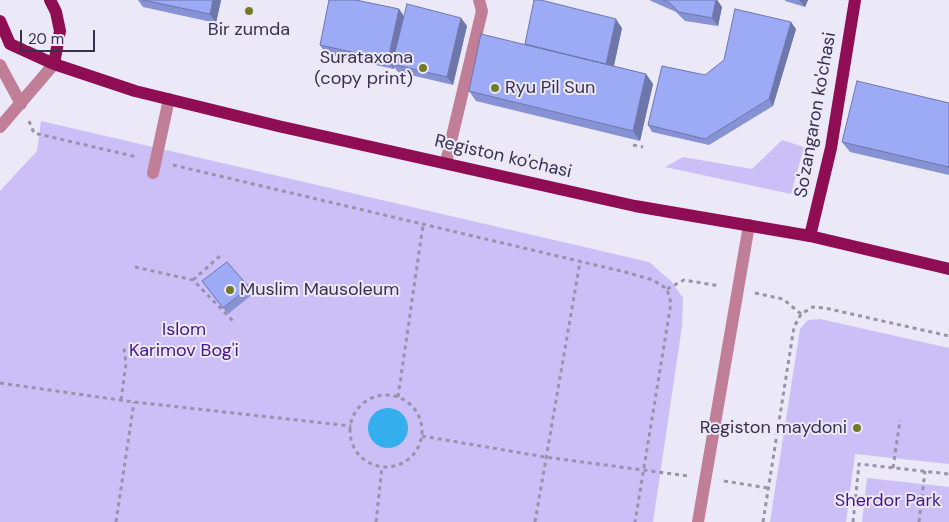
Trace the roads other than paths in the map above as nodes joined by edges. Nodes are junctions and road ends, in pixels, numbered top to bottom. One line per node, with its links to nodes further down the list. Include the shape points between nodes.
1 (50, 0): 5 (main road, via 60,31)
2 (478, 0): 10 (street, via 482,11)
3 (855, 0): 13 (main road, So'zangaron ko'chasi, via 831,148)
4 (0, 21): 5 (main road, Registon ko'chasi, via 10,44)
5 (54, 64): 7 (main road, Registon ko'chasi); 8 (street)
6 (0, 65): 8 (street)
7 (169, 99): 10 (main road, Registon ko'chasi); 11 (street)
8 (21, 104): 9 (street)
9 (0, 127)
10 (446, 162): 12 (main road, Registon ko'chasi, via 635,206)
11 (155, 167)
12 (750, 225): 13 (main road, Registon ko'chasi); 15 (street)
13 (810, 236): 14 (main road, Registon ko'chasi)
14 (949, 268)
15 (698, 522)

